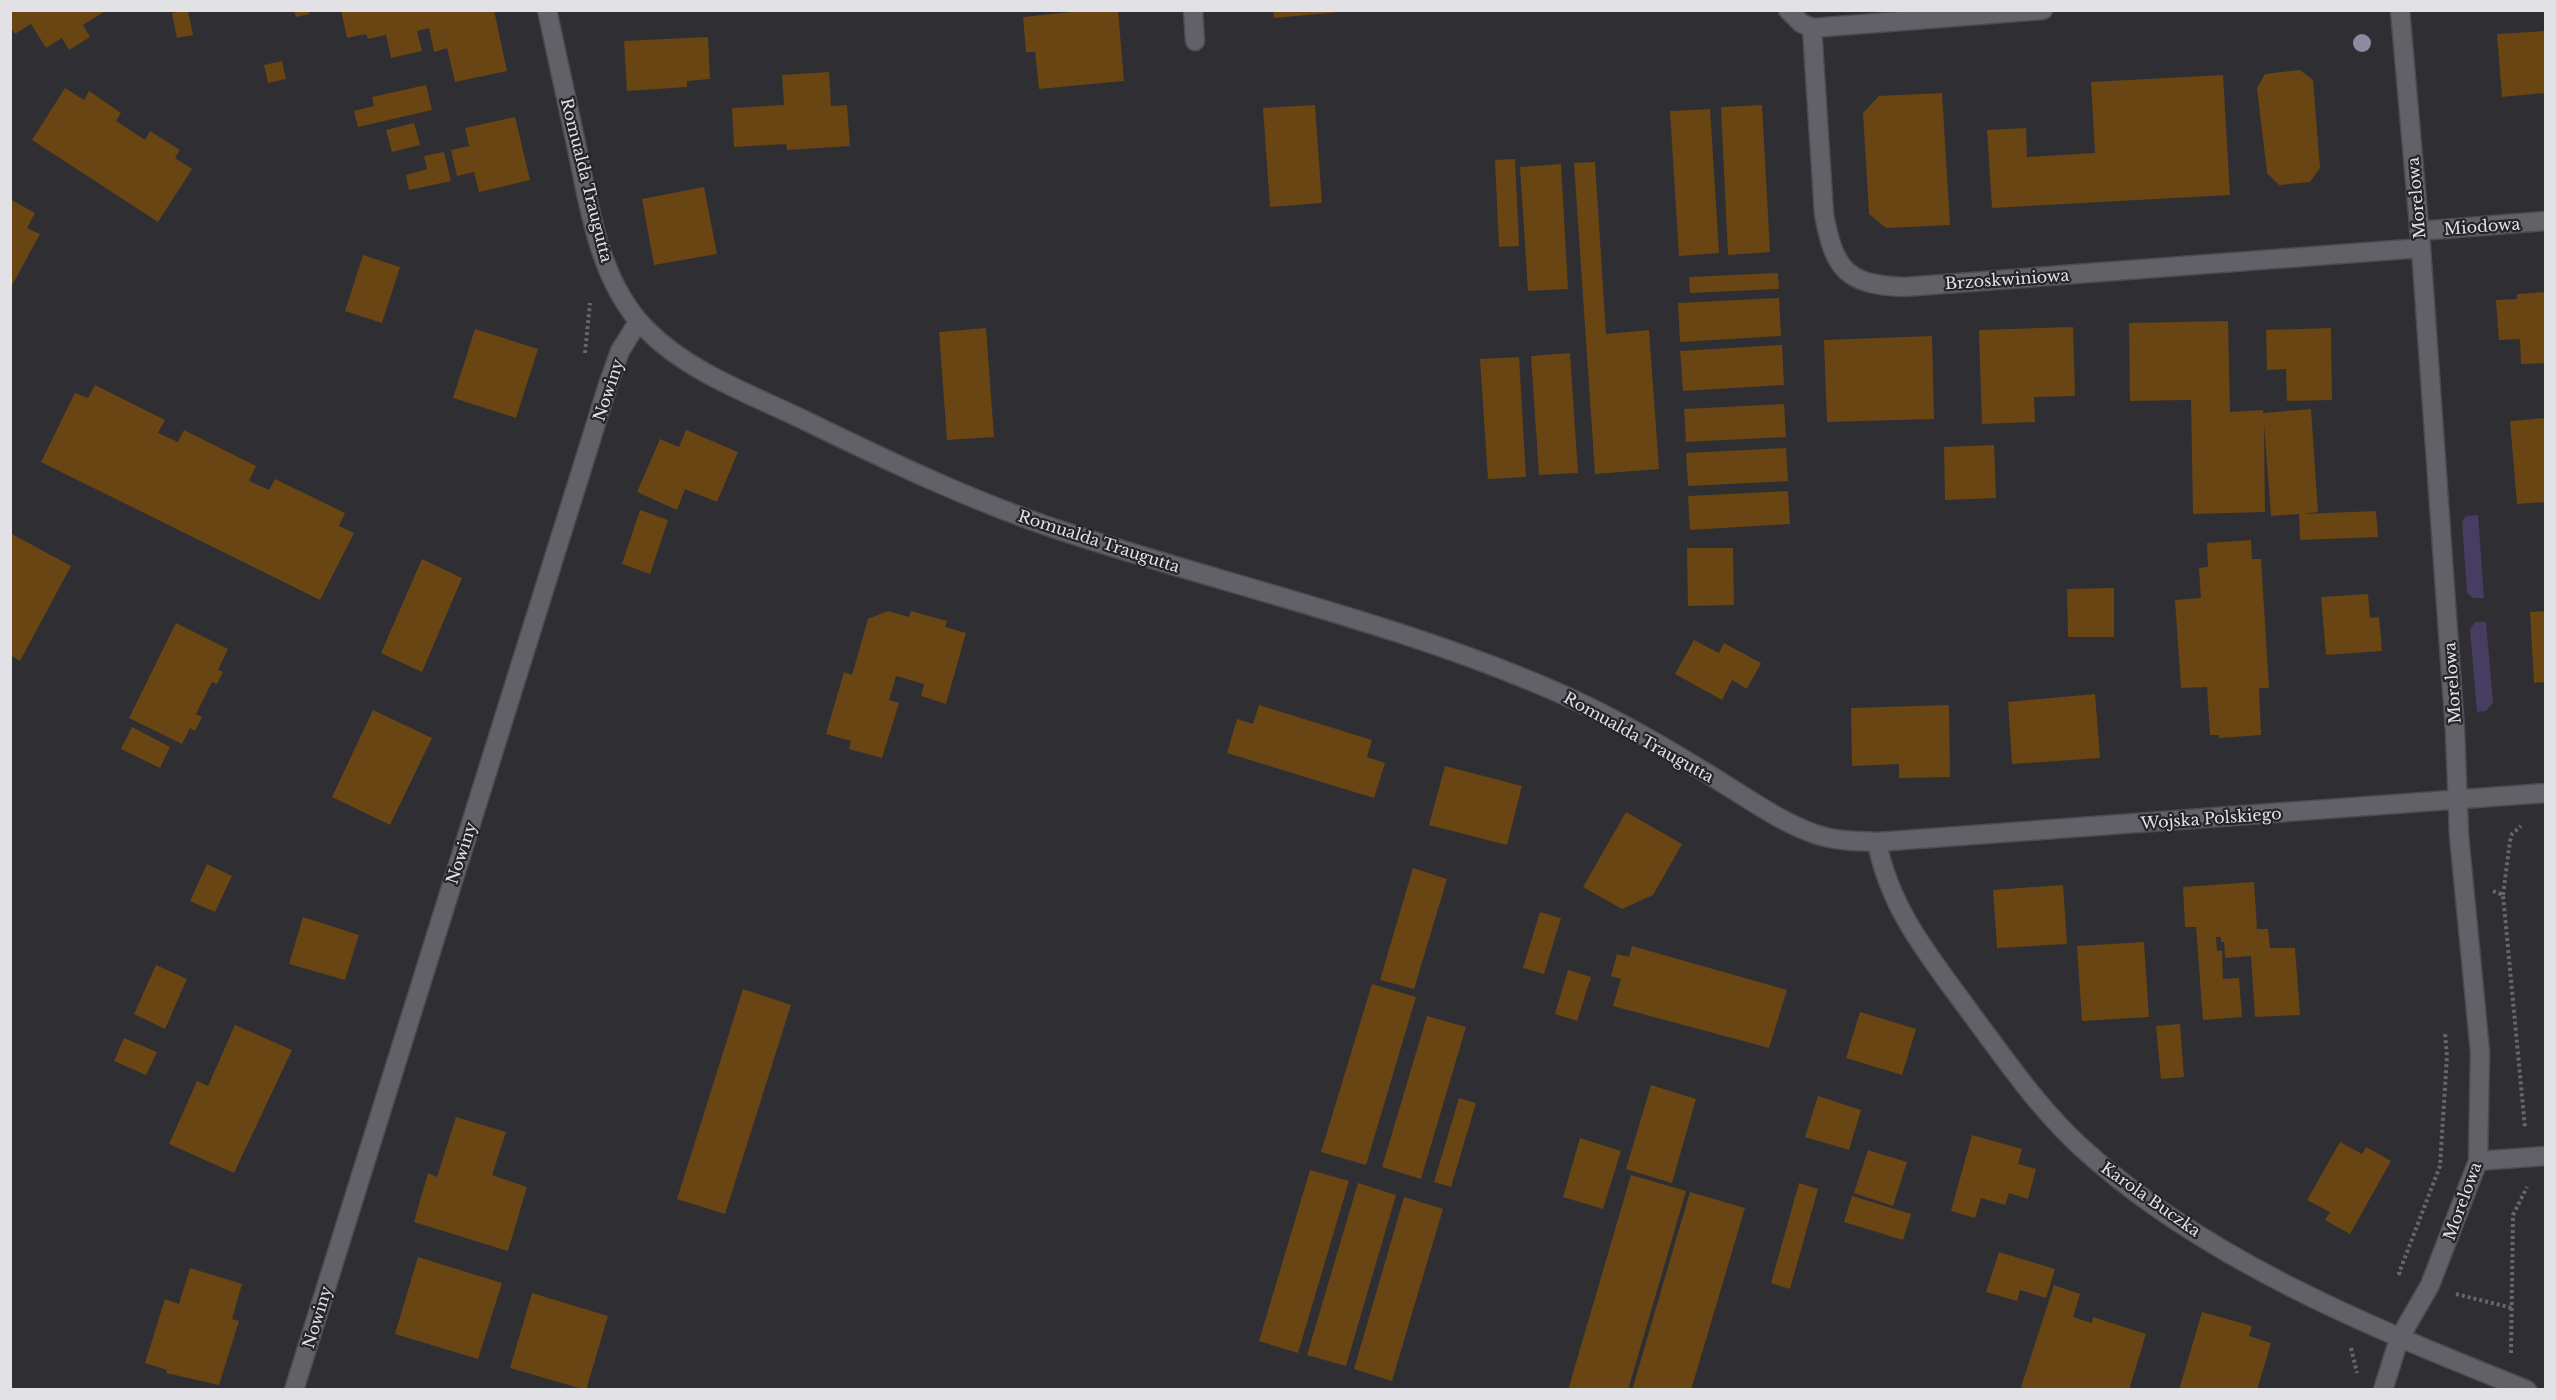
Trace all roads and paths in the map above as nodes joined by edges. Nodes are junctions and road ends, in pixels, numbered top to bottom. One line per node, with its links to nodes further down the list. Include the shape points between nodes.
1 (547, 10): 11 (street, Romualda Traugutta, via 604,255 619,295)
2 (1193, 10): 7 (street)
3 (1788, 10): 6 (street)
4 (2043, 10): 6 (street)
5 (2400, 10): 9 (street, Morelowa)
6 (1812, 28): 9 (street, Brzoskwiniowa, via 1828,236 1834,258 1845,272 1862,282 1904,287)
7 (1195, 41)
8 (2546, 221): 9 (street, Miodowa)
9 (2420, 240): 14 (street, Morelowa)
10 (589, 296): 12 (path)
11 (638, 322): 16 (street, Romualda Traugutta, via 666,347 713,376 976,499 1516,675 1603,714 1797,826 1834,839); 29 (street, Nowiny, via 620,351 608,385)
12 (585, 356)
13 (2546, 793): 14 (street, Wojska Polskiego)
14 (2458, 801): 16 (street, Wojska Polskiego); 17 (street, Morelowa)
15 (2527, 824): 18 (path, via 2516,830 2510,841)
16 (1877, 842): 27 (street, Karola Buczka, via 1889,890 1918,942 1994,1044 2088,1153 2120,1181 2216,1245)
17 (2463, 876): 18 (path); 22 (street, Morelowa, via 2480,1052)
18 (2503, 896): 20 (path)
19 (2445, 1021): 24 (path, via 2447,1056 2440,1166)
20 (2525, 1129)
21 (2546, 1156): 22 (street)
22 (2478, 1161): 27 (street, Morelowa, via 2430,1285)
23 (2527, 1189): 26 (path, via 2513,1215)
24 (2399, 1273)
25 (2458, 1294): 26 (path)
26 (2512, 1308): 28 (path)
27 (2399, 1339): 30 (street, Morelowa); 31 (street, Karola Buczka)
28 (2511, 1356)
29 (294, 1389)
30 (2383, 1389)
31 (2527, 1389)

